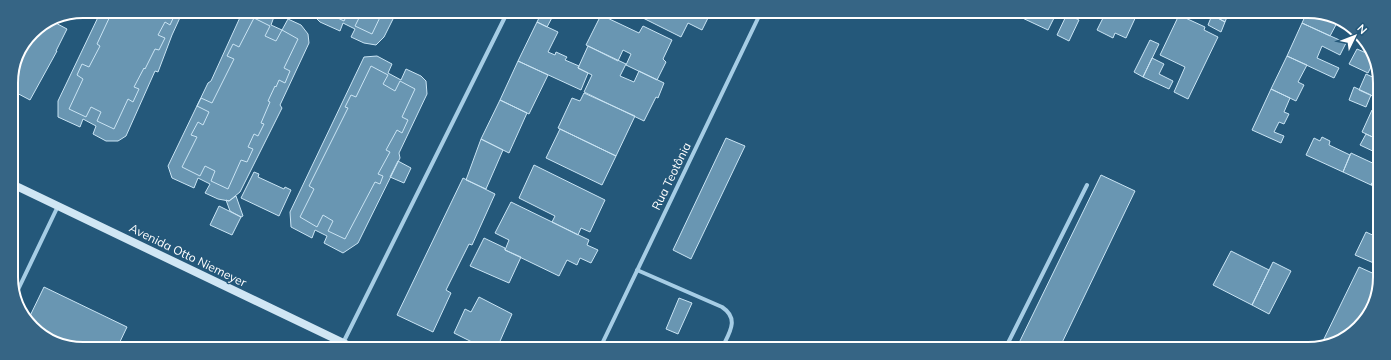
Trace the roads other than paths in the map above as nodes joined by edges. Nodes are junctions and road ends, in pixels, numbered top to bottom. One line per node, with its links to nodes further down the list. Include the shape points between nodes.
1 (505, 18): 9 (street)
2 (758, 18): 6 (street, Rua Teotônia)
3 (1087, 185): 12 (street)
4 (18, 187): 5 (main road, Avenida Otto Niemeyer)
5 (59, 206): 7 (street); 8 (main road, Avenida Otto Niemeyer)
6 (637, 270): 10 (street, Rua Teotônia); 11 (street, via 728,311 732,324)
7 (19, 288)
8 (342, 342)
9 (344, 342)
10 (603, 342)
11 (725, 342)
12 (1008, 342)

